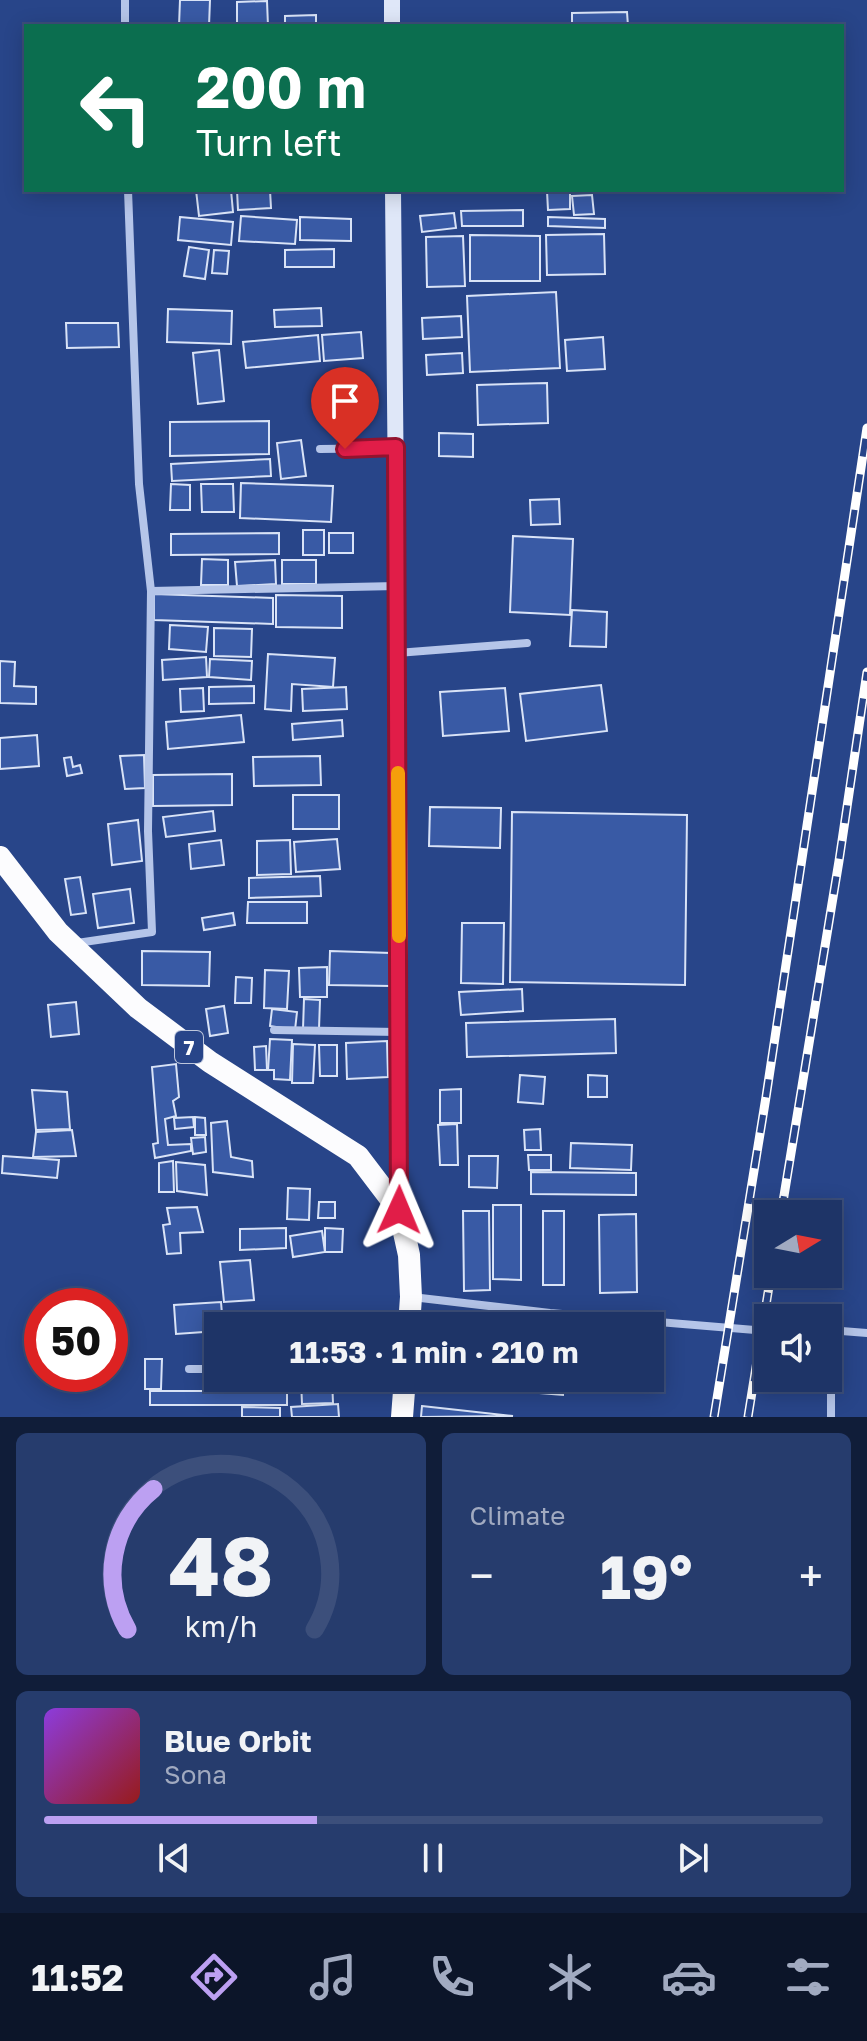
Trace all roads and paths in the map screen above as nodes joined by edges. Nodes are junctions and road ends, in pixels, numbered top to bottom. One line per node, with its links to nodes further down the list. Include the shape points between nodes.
1 (125, 0): 3 (street)
2 (392, 0): 4 (main road)
3 (125, 24)
4 (392, 24)
5 (128, 192): 10 (street, via 139,484)
6 (393, 192): 7 (main road)
7 (396, 447): 8 (street); 9 (main road)
8 (320, 449)
9 (397, 586): 10 (street); 12 (main road)
10 (151, 591): 14 (street, via 152,932)
11 (527, 643): 12 (street)
12 (396, 653): 16 (main road)
13 (0, 857): 14 (highway, 7)
14 (72, 944): 17 (highway, 7, via 138,1008 210,1062 358,1156)
15 (274, 1030): 16 (street)
16 (398, 1032): 17 (main road)
17 (399, 1210): 18 (highway, 7)
18 (411, 1297): 19 (highway, 7); 20 (street)
19 (410, 1312)
20 (754, 1330)
21 (842, 1331): 22 (street)
22 (867, 1333)
23 (189, 1369): 24 (street)
24 (204, 1369)
25 (404, 1392): 27 (highway)
26 (830, 1392): 28 (street)
27 (402, 1417)
28 (831, 1417)

